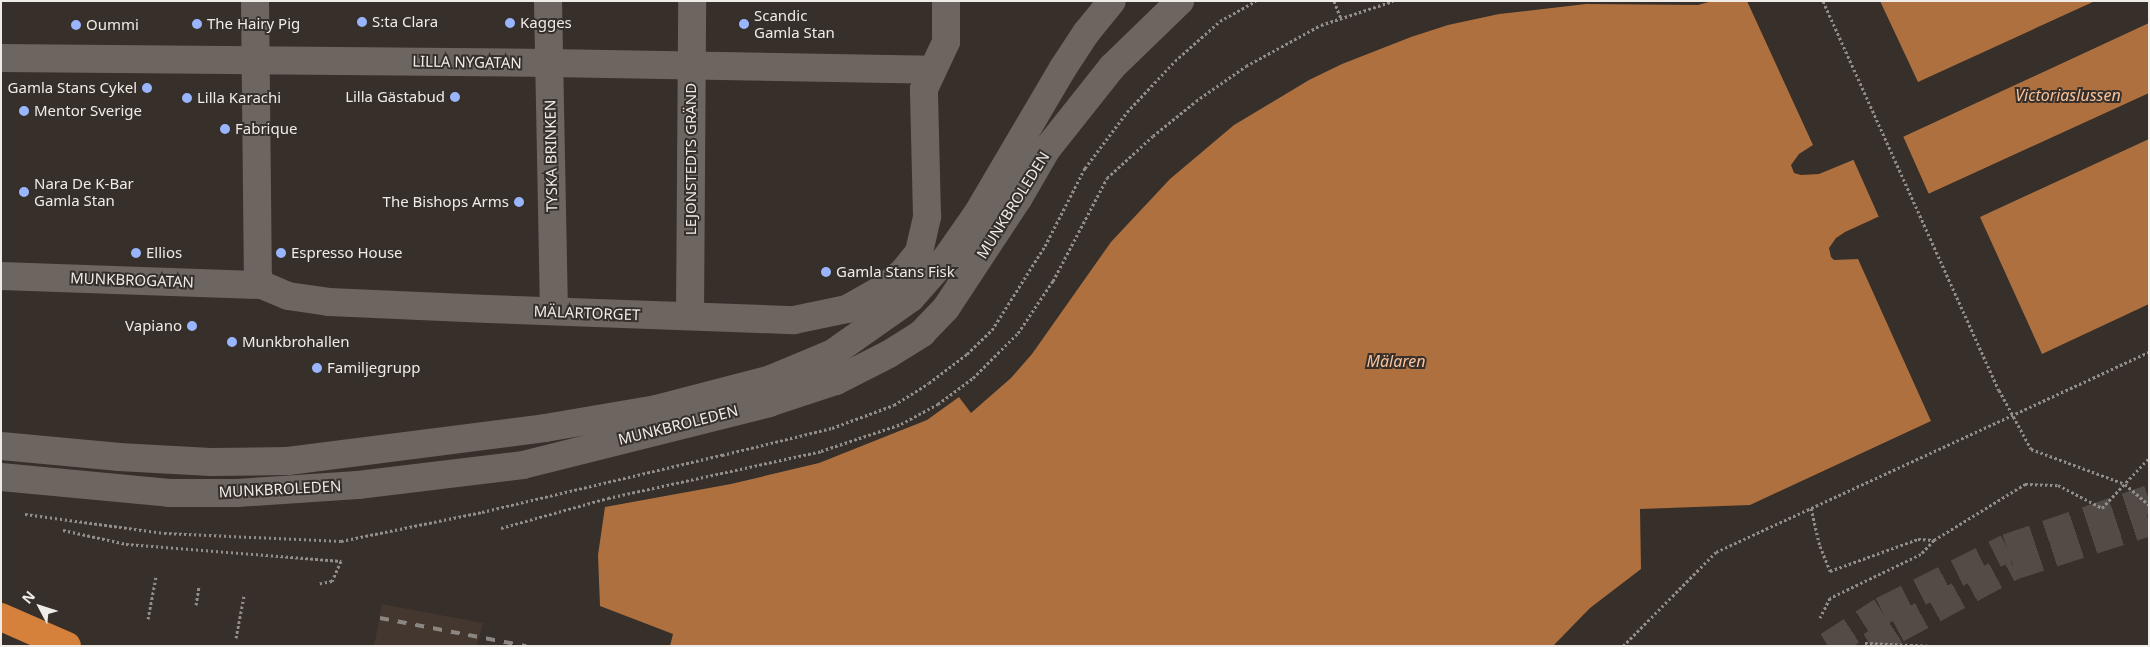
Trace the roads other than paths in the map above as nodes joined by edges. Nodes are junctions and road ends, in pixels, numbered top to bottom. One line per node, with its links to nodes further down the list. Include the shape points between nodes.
1 (255, 1): 8 (street)
2 (548, 1): 9 (street, TYSKA BRINKEN)
3 (692, 1): 10 (street, LEJONSTEDTS GRÄND)
4 (946, 1): 11 (street, MÄLARTORGET, via 946,42)
5 (1112, 1): 16 (street, MUNKBROLEDEN, via 1063,68 977,214 947,257 911,298 833,353 770,379 656,409 545,428 288,461 210,462)
6 (1180, 1): 17 (street, MUNKBROLEDEN, via 1112,67 1047,149 946,308 922,333 889,354 836,380 769,403 523,465 358,485 262,492 169,493)
7 (1, 58): 8 (street, LILLA NYGATAN)
8 (256, 60): 9 (street, LILLA NYGATAN); 13 (street, via 258,277)
9 (549, 62): 10 (street, LILLA NYGATAN); 14 (street, TYSKA BRINKEN)
10 (692, 65): 11 (street, LILLA NYGATAN); 15 (street, LEJONSTEDTS GRÄND)
11 (932, 70): 15 (street, MÄLARTORGET, via 924,90 927,216 919,252 903,272 882,289 847,308 794,320)
12 (1, 276): 13 (street, MUNKBROGATAN)
13 (262, 285): 14 (street, MÄLARTORGET, via 288,296 341,303)
14 (554, 311): 15 (street, MÄLARTORGET)
15 (690, 316)
16 (1, 446)
17 (1, 477)
18 (1, 617): 19 (highway)
19 (67, 646)

